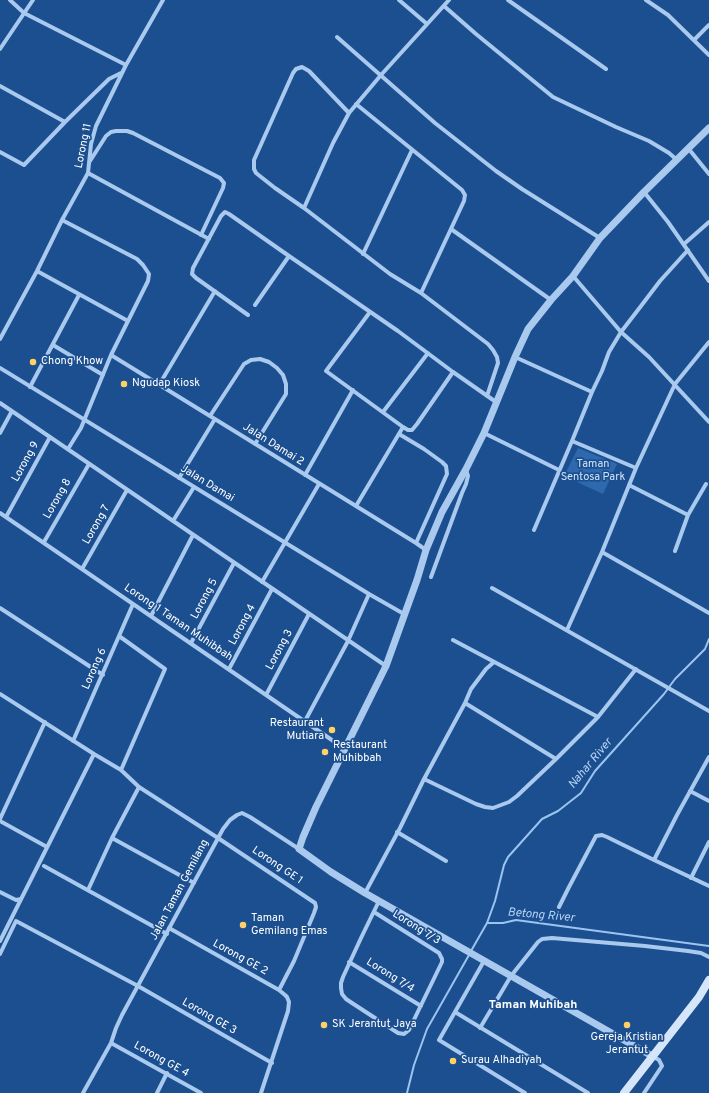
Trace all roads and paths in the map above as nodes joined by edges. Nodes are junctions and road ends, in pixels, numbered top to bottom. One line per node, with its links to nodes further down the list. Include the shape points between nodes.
1 (10, 0): 9 (street)
2 (33, 0): 9 (street)
3 (162, 0): 16 (street, Lorong 11)
4 (399, 0): 10 (street)
5 (449, 0): 8 (street)
6 (508, 0): 17 (street)
7 (646, 0): 13 (street, via 668,15)
8 (444, 6): 10 (street); 28 (street, via 553,97 649,141)
9 (24, 13): 14 (street); 16 (street)
10 (427, 24): 19 (street)
11 (709, 25): 13 (street)
12 (337, 38): 19 (street)
13 (694, 40): 15 (street)
14 (0, 49)
15 (709, 55)
16 (126, 65): 18 (street, Lorong 11)
17 (606, 69)
18 (122, 73): 23 (street, via 109,79); 29 (street, Lorong 11, via 96,126)
19 (381, 75): 21 (street); 38 (street, via 496,172)
20 (0, 86): 23 (street)
21 (356, 104): 22 (street); 26 (street)
22 (349, 113): 33 (street); 33 (street, via 305,68 296,69 254,160 254,166 256,173)
23 (65, 122): 27 (street, via 24,165)
24 (709, 128): 25 (street)
25 (688, 148): 28 (street); 31 (street)
26 (412, 150): 36 (street, via 465,195); 42 (street)
27 (0, 152)
28 (677, 160): 32 (street)
29 (89, 162): 30 (street, Lorong 11); 37 (street, via 106,136 111,132 126,131 220,178 224,183 223,188)
30 (88, 173): 34 (street, Lorong 11); 37 (street)
31 (709, 174)
32 (644, 192): 38 (street); 40 (street)
33 (304, 208): 42 (street)
34 (62, 220): 44 (street, Lorong 11); 54 (street, via 137,259 146,269 149,274 148,281)
35 (709, 222): 40 (street)
36 (451, 229): 48 (street); 50 (street)
37 (201, 235): 39 (street)
38 (600, 238): 45 (street)
39 (209, 239): 43 (street, via 225,212); 47 (street, via 192,274)
40 (684, 244): 41 (street)
41 (688, 250): 46 (street); 55 (street, via 660,281)
42 (364, 254): 48 (street)
43 (289, 256): 51 (street); 52 (street)
44 (36, 271): 49 (street); 56 (street, Lorong 11)
45 (573, 276): 50 (street); 55 (street)
46 (709, 281)
47 (214, 291): 53 (street); 66 (street)
48 (421, 293): 70 (street, via 493,350 498,363)
49 (79, 294): 54 (street); 58 (street)
50 (551, 300): 61 (street, via 528,329)
51 (255, 305)
52 (370, 312): 59 (street); 68 (street, via 326,371)
53 (248, 315)
54 (128, 321): 60 (street)
55 (621, 332): 65 (street); 69 (street)
56 (0, 339)
57 (709, 342): 65 (street)
58 (53, 345): 64 (street); 67 (street)
59 (428, 353): 63 (street); 74 (street)
60 (111, 355): 64 (street); 66 (street, Jalan Damai 2)
61 (515, 357): 69 (street); 71 (street)
62 (0, 368): 67 (street, Jalan Damai)
63 (453, 372): 70 (street); 79 (street, via 414,428 408,430)
64 (103, 375): 76 (street)
65 (675, 384): 78 (street); 88 (street)
66 (159, 385): 75 (street, Jalan Damai 2)
67 (30, 387): 76 (street, Jalan Damai)
68 (353, 390): 74 (street); 91 (street)
69 (592, 392): 84 (street)
70 (487, 396): 71 (street)
71 (496, 402): 81 (street)
72 (0, 403): 73 (street)
73 (12, 411): 80 (street); 83 (street)
74 (383, 412): 79 (street)
75 (210, 416): 77 (street, Jalan Damai 2); 85 (street, via 244,364 260,359 269,362 283,375 286,394)
76 (84, 419): 86 (street); 92 (street, Jalan Damai)
77 (215, 419): 85 (street, Jalan Damai 2); 92 (street)
78 (709, 422)
79 (404, 427): 82 (street)
80 (0, 432)
81 (484, 433): 89 (street); 90 (street)
82 (399, 434): 98 (street); 107 (street, via 446,466 447,474)
83 (50, 437): 86 (street); 101 (street, Lorong 9)
84 (572, 441): 88 (street); 90 (street)
85 (255, 444): 91 (street, Jalan Damai 2)
86 (68, 449): 87 (street)
87 (89, 464): 97 (street); 105 (street, Lorong 8)
88 (636, 468): 95 (street)
89 (466, 470): 108 (street, via 442,512); 113 (street, via 466,484)
90 (559, 470): 103 (street)
91 (305, 475): 93 (street, Jalan Damai 2)
92 (179, 478): 96 (street, Jalan Damai)
93 (320, 484): 98 (street, Jalan Damai 2); 106 (street)
94 (706, 484): 100 (street)
95 (629, 485): 100 (street); 110 (street)
96 (194, 487): 102 (street); 106 (street, Jalan Damai)
97 (127, 490): 102 (street); 112 (street, Lorong 7)
98 (356, 506): 107 (street, Jalan Damai 2)
99 (0, 513): 101 (street, Lorong 1 Taman Muhibbah)
100 (688, 515): 109 (street)
101 (6, 517): 105 (street, Lorong 1 Taman Muhibbah)
102 (173, 521): 104 (street)
103 (534, 530)
104 (193, 535): 111 (street); 123 (street)
105 (44, 542): 112 (street, Lorong 1 Taman Muhibbah)
106 (285, 543): 114 (street); 117 (street, Jalan Damai)
107 (416, 543): 108 (street, Jalan Damai 2)
108 (426, 550): 122 (street)
109 (675, 551)
110 (602, 552): 120 (street); 124 (street)
111 (234, 563): 114 (street); 128 (street, Lorong 5)
112 (82, 569): 118 (street, Lorong 1 Taman Muhibbah)
113 (431, 577)
114 (262, 582): 116 (street)
115 (492, 588): 124 (street)
116 (272, 589): 121 (street); 131 (street, Lorong 4)
117 (369, 594): 122 (street, Jalan Damai); 127 (street)
118 (133, 604): 123 (street, Lorong 1 Taman Muhibbah); 125 (street, Lorong 6)
119 (0, 608): 133 (street)
120 (709, 613)
121 (309, 614): 127 (street); 135 (street, Lorong 3)
122 (404, 614): 130 (street)
123 (151, 616): 128 (street, Lorong 1 Taman Muhibbah)
124 (567, 630): 132 (street)
125 (119, 636): 133 (street, Lorong 6); 146 (street, via 165,669)
126 (453, 640): 129 (street)
127 (348, 641): 130 (street); 139 (street)
128 (191, 643): 131 (street, Lorong 1 Taman Muhibbah)
129 (494, 662): 136 (street, via 477,680); 138 (street)
130 (386, 666): 142 (street)
131 (229, 669): 135 (street, Lorong 1 Taman Muhibbah)
132 (636, 669): 137 (street); 138 (street)
133 (102, 675): 141 (street, Lorong 6)
134 (0, 694): 140 (street)
135 (266, 695): 139 (street, Lorong 1 Taman Muhibbah)
136 (465, 703): 145 (street); 147 (street)
137 (709, 710)
138 (598, 717): 145 (street)
139 (305, 721): 142 (street, Lorong 1 Taman Muhibbah)
140 (45, 722): 141 (street); 151 (street)
141 (74, 741): 143 (street)
142 (346, 749): 157 (street, via 316,807)
143 (94, 754): 146 (street); 156 (street)
144 (709, 757): 149 (street)
145 (556, 759): 147 (street, via 517,796 493,808 476,804)
146 (121, 770): 148 (street)
147 (424, 779): 152 (street)
148 (139, 787): 153 (street); 154 (street)
149 (690, 791): 150 (street); 158 (street)
150 (709, 800)
151 (0, 820): 156 (street)
152 (397, 832): 159 (street); 166 (street)
153 (112, 838): 162 (street); 164 (street)
154 (218, 838): 157 (street, Jalan Taman Gemilang, via 230,820 242,814); 162 (street, Jalan Taman Gemilang); 181 (street, Lorong GE 1, via 316,905 294,961)
155 (709, 842): 161 (street)
156 (47, 847): 167 (street)
157 (300, 849): 166 (street)
158 (654, 860): 161 (street); 169 (street, via 607,837 596,836)
159 (446, 861)
160 (44, 866): 164 (street)
161 (692, 878): 163 (street)
162 (194, 883): 171 (street, Jalan Taman Gemilang)
163 (709, 886)
164 (88, 890): 172 (street)
165 (0, 892): 167 (street, via 16,900)
166 (365, 893): 168 (street)
167 (21, 899): 173 (street)
168 (379, 901): 170 (street); 176 (street)
169 (560, 906)
170 (374, 912): 177 (street); 182 (street, Lorong 7/3, via 442,956 442,962)
171 (169, 928): 172 (street, Jalan Taman Gemilang); 181 (street, Lorong GE 2)
172 (167, 934): 180 (street, Jalan Taman Gemilang)
173 (0, 941)
174 (0, 954): 180 (street, Lorong GE 3, via 16,921)
175 (709, 957): 178 (street, via 688,951 546,938 538,942)
176 (482, 960): 178 (street); 183 (street)
177 (349, 962): 182 (street, Lorong 7/4); 182 (street, via 341,983 342,994 398,1033 404,1034 409,1030)
178 (511, 976): 184 (street); 186 (street)
179 (709, 980): 186 (main road)
180 (138, 986): 185 (street, Jalan Taman Gemilang, via 116,1028); 187 (street, Lorong GE 3)
181 (279, 990): 187 (street, Lorong GE 2, via 289,1002)
182 (421, 1006)
183 (455, 1012): 184 (street); 193 (street, via 439,1040)
184 (480, 1028): 194 (street)
185 (112, 1043): 188 (street, Lorong GE 4); 189 (street, Jalan Taman Gemilang)
186 (652, 1056): 195 (main road); 196 (street, via 659,1060 662,1066)
187 (272, 1063): 192 (street)
188 (167, 1073): 190 (street); 191 (street, Lorong GE 4)
189 (83, 1093)
190 (157, 1093)
191 (201, 1093)
192 (261, 1093)
193 (525, 1093)
194 (588, 1093)
195 (624, 1093)
196 (644, 1093)

